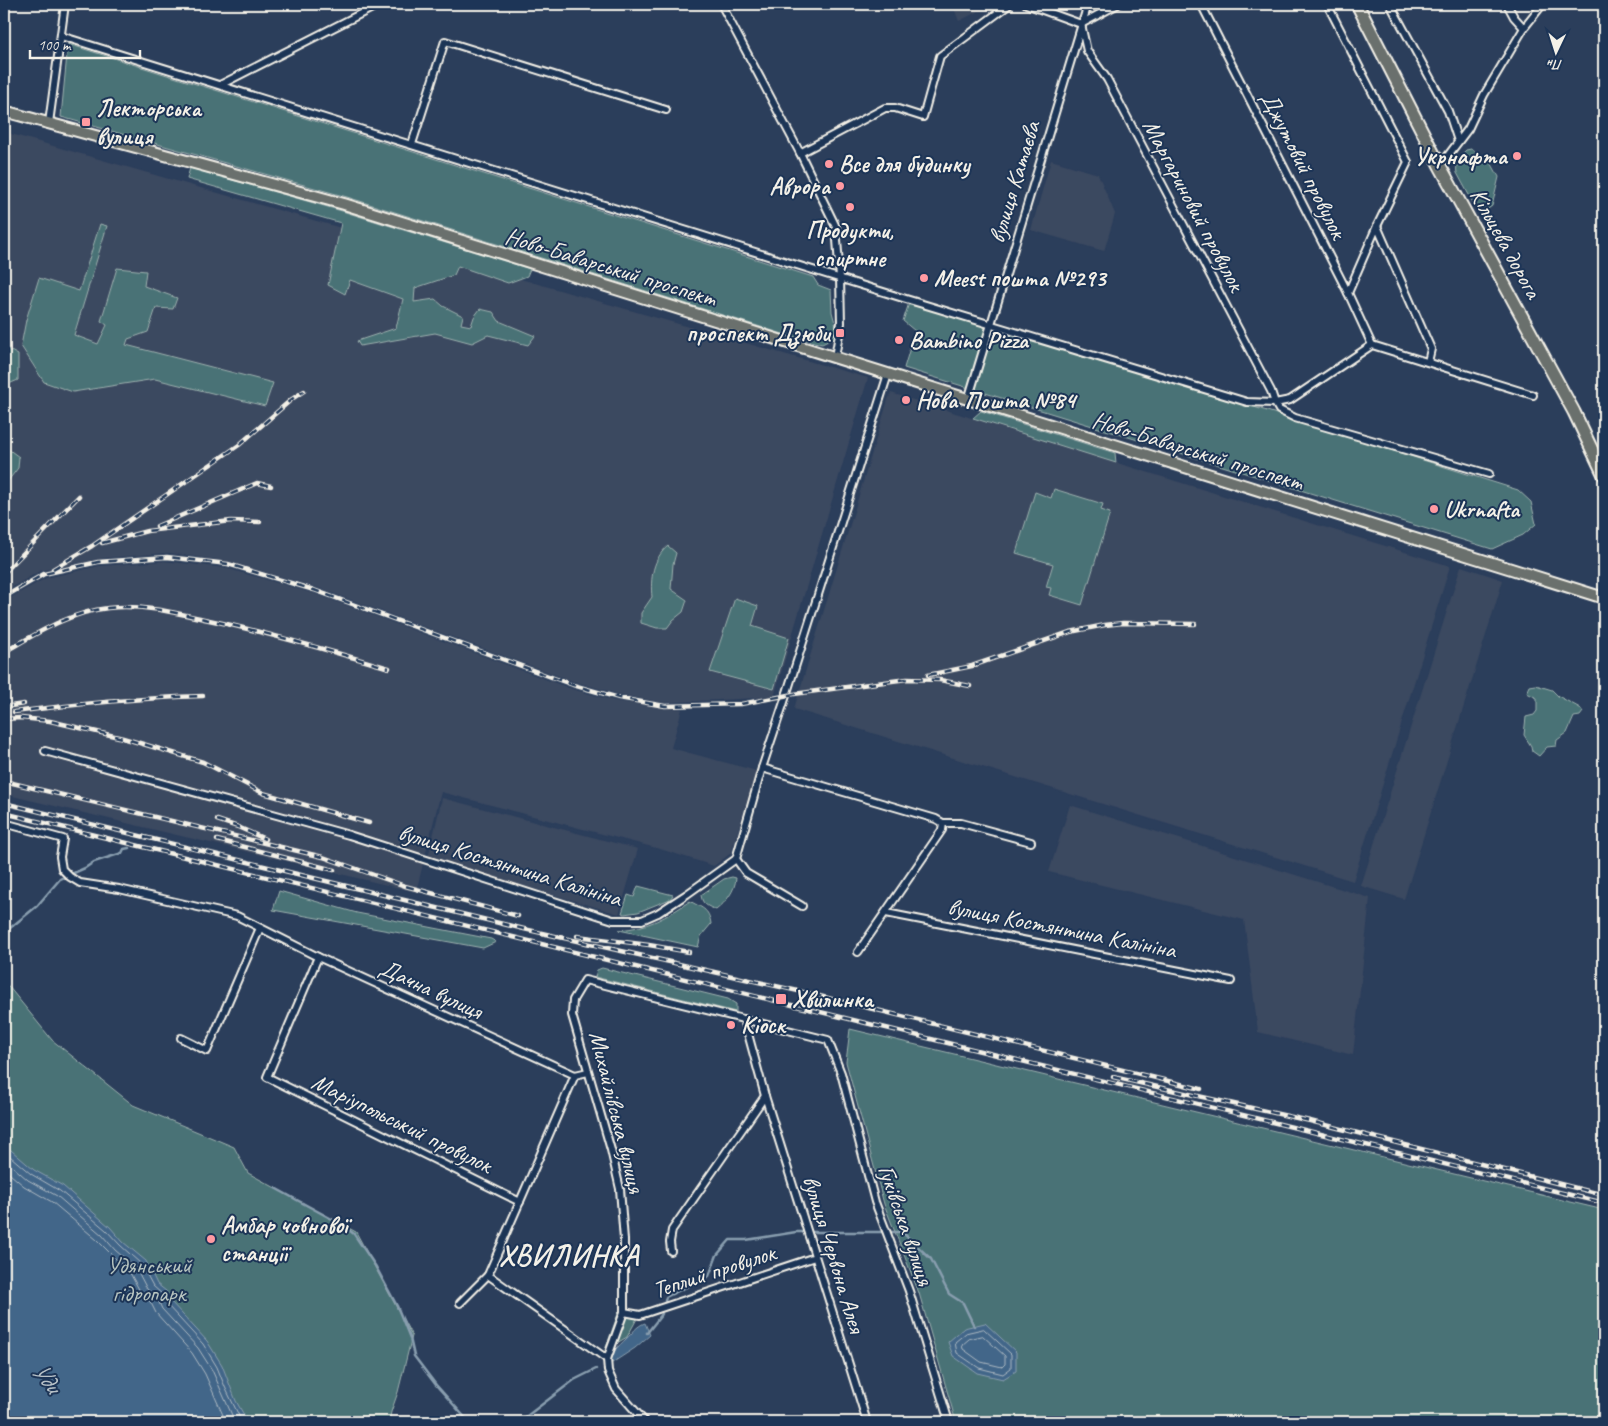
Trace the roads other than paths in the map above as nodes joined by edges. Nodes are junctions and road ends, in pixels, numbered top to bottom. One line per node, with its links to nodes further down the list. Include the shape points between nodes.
1 (65, 4): 16 (street)
2 (380, 4): 17 (street)
3 (721, 4): 23 (street)
4 (1010, 4): 23 (street, via 940,56 923,117 885,108)
5 (1026, 4): 14 (street)
6 (1088, 4): 14 (street, вулиця Катаєва)
7 (1118, 4): 14 (street)
8 (1201, 4): 27 (street, Джутовий провулок)
9 (1328, 4): 25 (street, via 1408,162)
10 (1357, 4): 24 (highway, Кільцева дорога)
11 (1390, 4): 21 (street, via 1448,111)
12 (1507, 4): 15 (street)
13 (1542, 4): 15 (street)
14 (1081, 24): 28 (street, вулиця Катаєва); 35 (street, Маргариновий провулок, via 1087,51 1107,79)
15 (1524, 28): 21 (street, via 1468,129)
16 (61, 36): 17 (street); 20 (street)
17 (220, 84): 22 (street)
18 (666, 110): 22 (street, via 446,41)
19 (4, 111): 20 (main road, Ново-Баварський проспект)
20 (49, 123): 30 (main road, Ново-Баварський проспект, via 344,204)
21 (1458, 141): 24 (street)
22 (412, 144): 26 (street)
23 (800, 154): 26 (street, via 836,226)
24 (1440, 166): 37 (highway, Кільцева дорога, via 1574,412)
25 (1377, 226): 27 (street); 31 (street, via 1431,349)
26 (840, 278): 28 (street); 30 (street, via 842,323)
27 (1348, 293): 29 (street, Джутовий провулок)
28 (990, 324): 34 (street, вулиця Катаєва); 35 (street, via 1248,402)
29 (1372, 345): 31 (street); 35 (street, via 1290,400)
30 (835, 357): 32 (main road, Ново-Баварський проспект)
31 (1428, 362): 33 (street)
32 (888, 374): 34 (main road, Ново-Баварський проспект); 40 (street)
33 (1532, 395)
34 (968, 400): 38 (main road, Ново-Баварський проспект)
35 (1275, 403): 36 (street, via 1279,410 1295,418)
36 (1489, 474)
37 (1604, 475)
38 (1604, 598)
39 (45, 751): 44 (street, вулиця Костянтина Калініна, via 349,835 613,920 642,920 658,913)
40 (762, 768): 42 (street); 44 (street)
41 (4, 823): 47 (street, Дачна вулиця, via 63,839 60,857 63,872 80,883 237,916)
42 (943, 823): 43 (street, via 961,823); 46 (street, via 942,830)
43 (1031, 842)
44 (736, 859): 45 (street, via 746,873)
45 (802, 906)
46 (886, 913): 48 (street); 50 (street, вулиця Костянтина Калініна)
47 (260, 928): 49 (street, Дачна вулиця); 52 (street, via 207,1051)
48 (858, 952)
49 (318, 957): 54 (street, Дачна вулиця); 56 (street, Маріупольський провулок, via 267,1078)
50 (1230, 981)
51 (744, 1020): 53 (street, Михайлівська вулиця, via 585,980 573,1000 572,1015); 55 (street, вулиця Червона Алея); 65 (street, Гуківська вулиця, via 828,1040 841,1073 875,1202 910,1291)
52 (181, 1038)
53 (588, 1072): 54 (street); 61 (street, Михайлівська вулиця, via 620,1189)
54 (575, 1075): 56 (street)
55 (765, 1096): 57 (street, via 672,1230); 58 (street, вулиця Червона Алея)
56 (520, 1202): 59 (street)
57 (671, 1252)
58 (815, 1257): 61 (street, Теплий провулок, via 640,1315); 64 (street, вулиця Червона Алея)
59 (488, 1276): 60 (street); 62 (street)
60 (460, 1303)
61 (624, 1312): 62 (street, Михайлівська вулиця)
62 (607, 1359): 63 (street, via 616,1389)
63 (645, 1422)
64 (867, 1422)
65 (950, 1422)

